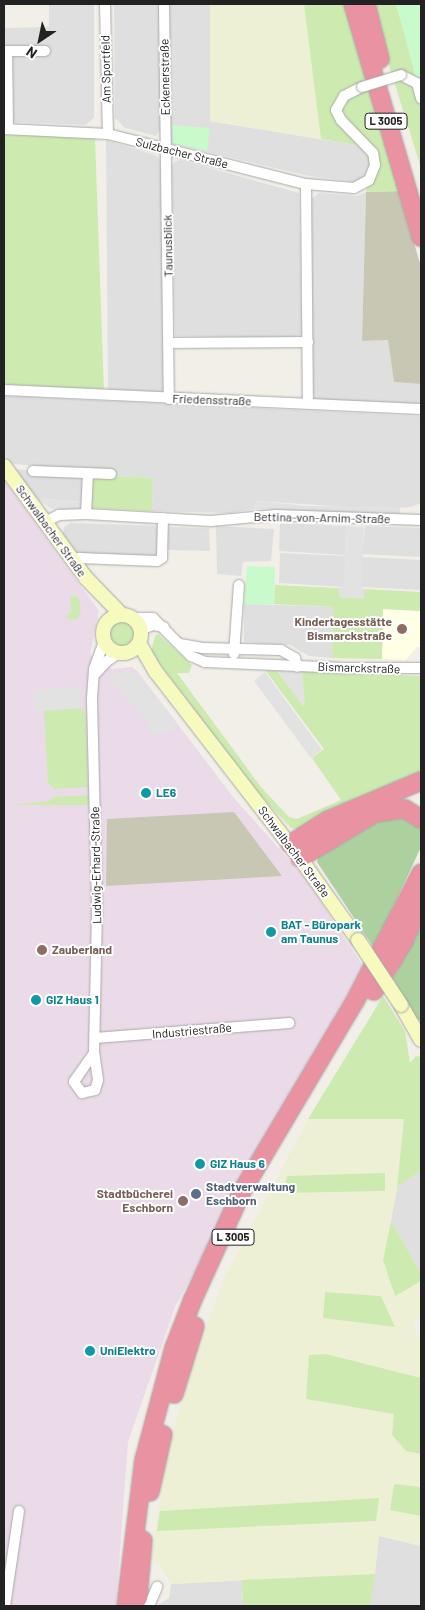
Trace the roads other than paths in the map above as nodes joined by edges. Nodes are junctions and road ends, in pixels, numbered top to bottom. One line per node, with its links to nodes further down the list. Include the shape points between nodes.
1 (104, 4): 8 (street, Am Sportfeld)
2 (164, 4): 9 (street, Eckenerstraße)
3 (353, 4): 12 (highway, L 3005)
4 (366, 4): 11 (highway, L 3005)
5 (45, 51): 7 (street, Sulzbacher Straße, via 6,51)
6 (421, 98): 10 (street, Sulzbacher Straße, bridge, via 417,83 401,75 344,96 336,110 341,120 373,153 375,165 369,180 354,188)
7 (6, 129): 8 (street, Sulzbacher Straße)
8 (108, 134): 9 (street, Sulzbacher Straße)
9 (167, 149): 10 (street, Sulzbacher Straße); 14 (street, Taunusblick)
10 (306, 184): 13 (street)
11 (421, 198)
12 (421, 238)
13 (308, 342): 14 (street); 17 (street)
14 (170, 343): 16 (street, Taunusblick)
15 (4, 390): 16 (street, Friedensstraße)
16 (169, 399): 17 (street, Friedensstraße)
17 (308, 403): 18 (street, Friedensstraße)
18 (421, 408)
19 (4, 466): 26 (street, Schwalbacher Straße)
20 (33, 472): 21 (street)
21 (88, 474): 22 (street); 23 (street)
22 (111, 474)
23 (86, 514): 24 (street, Bettina-von-Arnim-Straße); 26 (street, Bettina-von-Arnim-Straße, via 59,515)
24 (163, 518): 25 (street, Bettina-von-Arnim-Straße, via 214,521 276,515); 27 (street, via 162,558 157,561 79,558)
25 (421, 520)
26 (45, 522): 27 (street, Schwalbacher Straße)
27 (73, 561): 29 (street, Schwalbacher Straße)
28 (239, 585): 36 (street)
29 (99, 594): 30 (street, Schwalbacher Straße); 31 (street, Schwalbacher Straße)
30 (127, 617): 31 (street); 32 (street, Bismarckstraße, via 150,617); 33 (street, Schwalbacher Straße)
31 (108, 621): 34 (street, Schwalbacher Straße, via 103,632)
32 (164, 627): 33 (street, via 153,625); 35 (street, Bismarckstraße)
33 (140, 637): 37 (street); 41 (street, Schwalbacher Straße)
34 (104, 642): 37 (street, Schwalbacher Straße); 42 (street, Ludwig-Erhard-Straße)
35 (179, 644): 36 (street); 38 (street, Bismarckstraße, via 199,660)
36 (235, 649): 38 (street); 39 (street, via 285,651 295,658)
37 (123, 653): 41 (street, Schwalbacher Straße); 42 (street, via 106,661)
38 (234, 663): 39 (street, Bismarckstraße)
39 (297, 666): 40 (street, Bismarckstraße)
40 (421, 668)
41 (156, 672): 45 (street, Schwalbacher Straße)
42 (93, 677): 51 (street, Ludwig-Erhard-Straße)
43 (421, 782): 45 (highway, via 328,820)
44 (421, 819): 45 (highway, via 405,809 375,813)
45 (295, 851): 52 (street, Schwalbacher Straße, bridge, via 358,940)
46 (421, 863): 47 (highway)
47 (419, 888): 49 (highway, L 3005); 57 (highway, L 3005, via 250,1176 193,1299 174,1348 144,1460)
48 (421, 913): 49 (highway)
49 (404, 941): 58 (highway, L 3005, via 279,1148 202,1305 175,1388 155,1469 143,1542)
50 (289, 1023): 51 (street, Industriestraße)
51 (96, 1038): 53 (street, Ludwig-Erhard-Straße)
52 (421, 1040)
53 (94, 1053)
54 (19, 1511): 56 (street)
55 (157, 1587): 59 (street)
56 (5, 1606)
57 (126, 1606)
58 (138, 1606)
59 (149, 1606)

